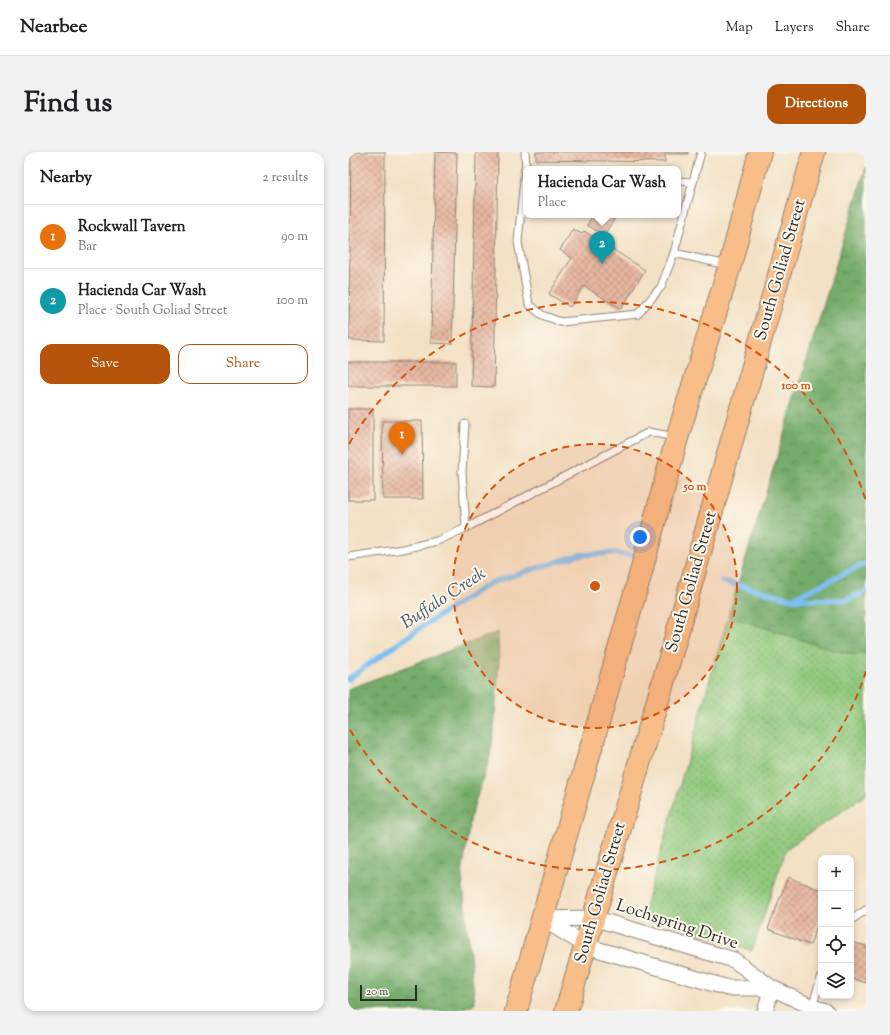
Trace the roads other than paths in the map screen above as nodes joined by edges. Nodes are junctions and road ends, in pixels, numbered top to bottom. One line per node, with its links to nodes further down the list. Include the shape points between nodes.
1 (525, 152): 5 (lane)
2 (701, 152): 7 (lane)
3 (760, 152): 10 (main road)
4 (814, 152): 16 (main road, South Goliad Street)
5 (525, 166)
6 (681, 180): 7 (lane)
7 (693, 182): 9 (lane)
8 (523, 191): 9 (lane, via 518,242 529,304 542,315 561,322 638,314 661,287)
9 (674, 254): 10 (lane)
10 (730, 265): 12 (main road)
11 (465, 424): 13 (lane, via 462,472)
12 (677, 438): 13 (lane, via 649,432); 18 (main road)
13 (466, 528): 14 (lane, via 437,541)
14 (348, 557)
15 (866, 910): 17 (lane)
16 (593, 918): 18 (street, Lochspring Drive); 19 (main road, South Goliad Street); 20 (street, Lochspring Drive, via 734,960)
17 (854, 918)
18 (543, 920): 19 (street, Lochspring Drive); 23 (main road)
19 (585, 945): 20 (street, Lochspring Drive, via 728,988); 24 (main road, South Goliad Street)
20 (772, 988): 22 (street, Lochspring Drive); 25 (street)
21 (820, 999): 22 (lane)
22 (819, 1009)
23 (516, 1011)
24 (566, 1011)
25 (765, 1011)

